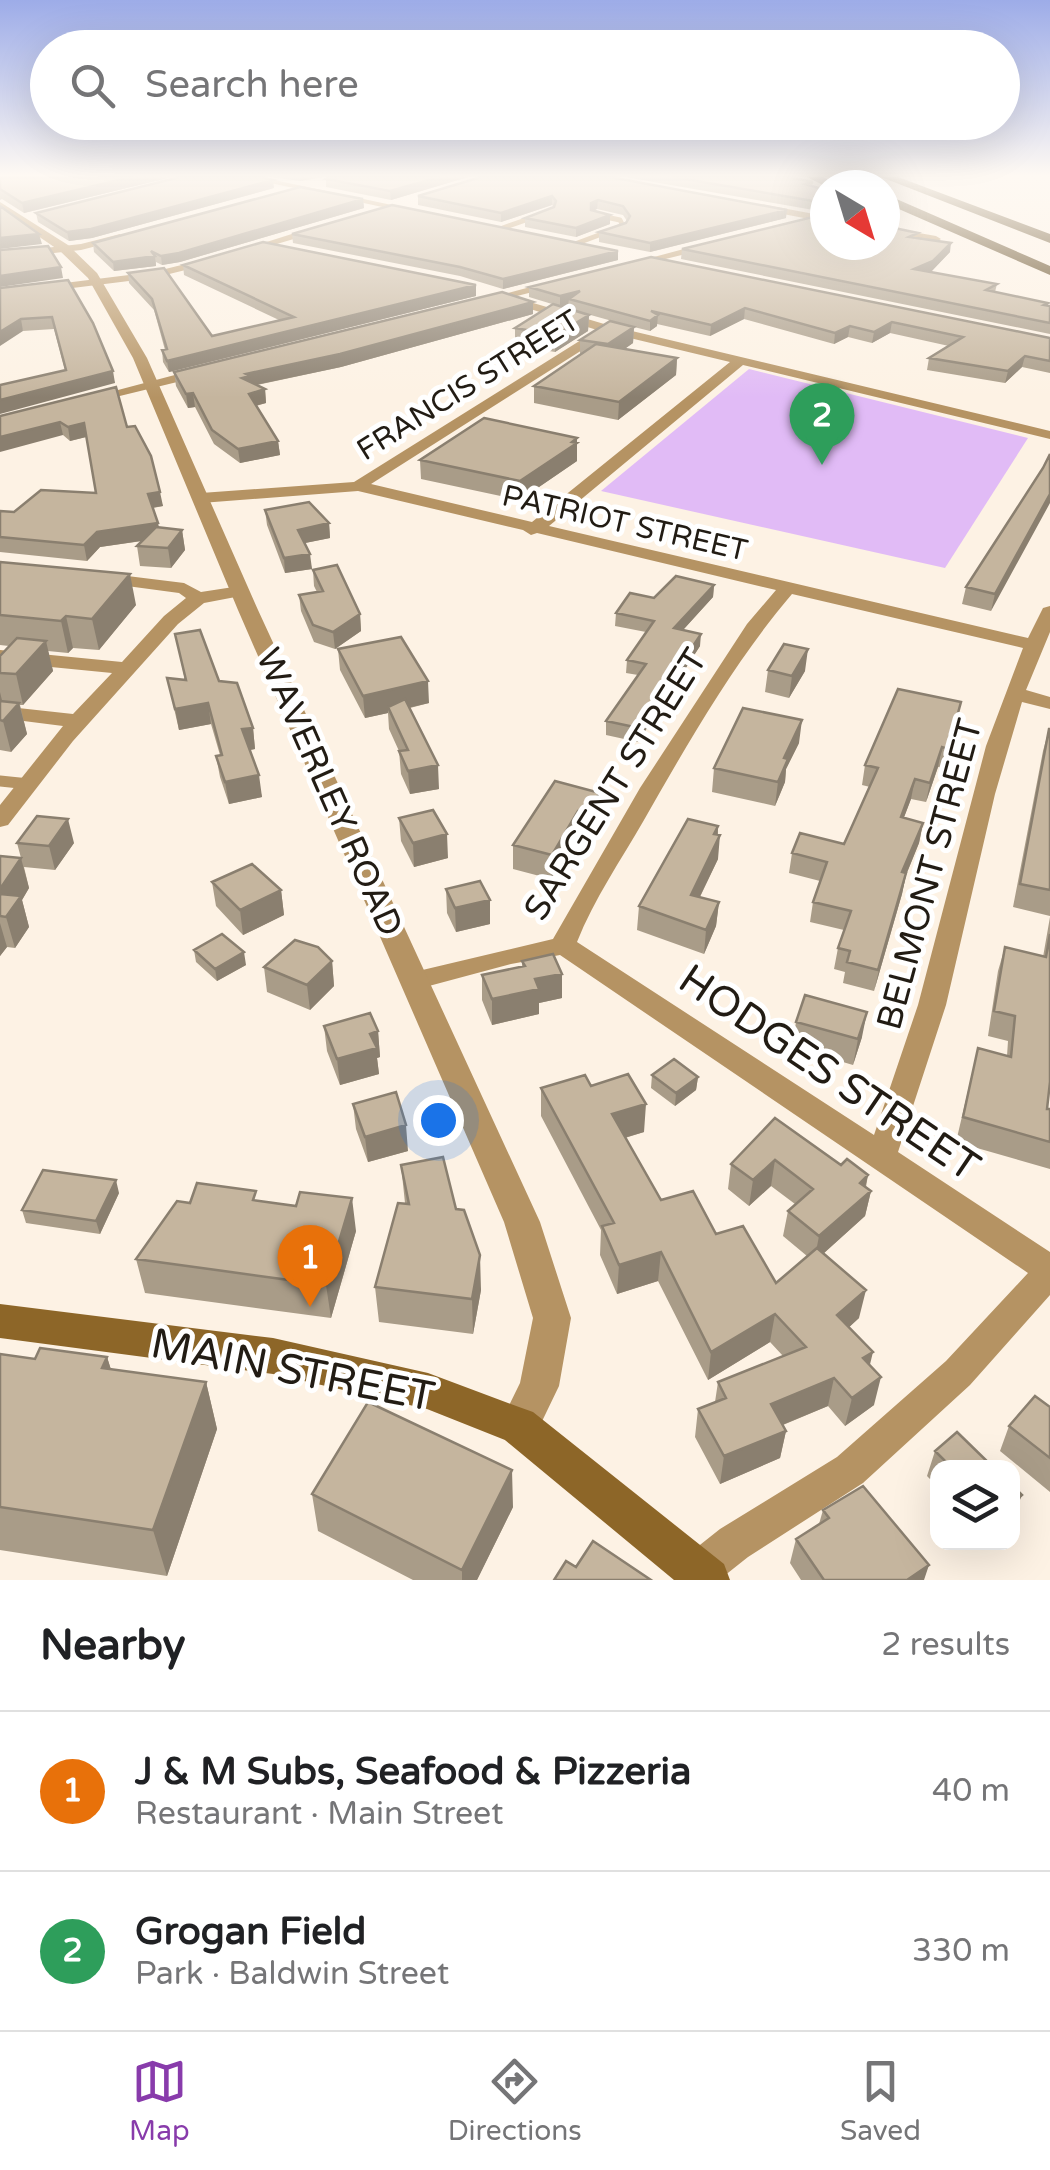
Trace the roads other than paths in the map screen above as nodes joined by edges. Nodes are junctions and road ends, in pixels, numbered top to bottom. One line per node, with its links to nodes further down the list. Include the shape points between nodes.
1 (42, 251): 8 (street)
2 (67, 251): 14 (street, WAVERLEY ROAD)
3 (241, 251): 14 (street, via 158,274)
4 (687, 251): 9 (street)
5 (999, 251): 12 (highway)
6 (1004, 251): 12 (highway)
7 (614, 252): 9 (street)
8 (0, 256)
9 (651, 260): 10 (street); 11 (street)
10 (682, 266)
11 (619, 268)
12 (1050, 271)
13 (570, 280): 17 (street)
14 (97, 282): 16 (street); 22 (street, WAVERLEY ROAD)
15 (473, 287): 17 (street)
16 (0, 294)
17 (501, 297): 18 (street); 19 (street)
18 (469, 305)
19 (607, 329): 20 (street); 25 (street, FRANCIS STREET)
20 (740, 362): 24 (street); 27 (street)
21 (214, 368): 22 (street)
22 (150, 384): 23 (street); 26 (street, WAVERLEY ROAD)
23 (79, 402)
24 (1050, 435)
25 (358, 486): 26 (street, PATRIOT STREET); 27 (street, PATRIOT STREET)
26 (202, 498): 30 (street, WAVERLEY ROAD)
27 (530, 530): 29 (street, PATRIOT STREET)
28 (76, 575): 31 (street, via 184,588)
29 (786, 589): 33 (street, PATRIOT STREET); 43 (street, SARGENT STREET, via 756,624 651,788)
30 (240, 591): 31 (street); 44 (street, WAVERLEY ROAD)
31 (198, 598): 35 (street)
32 (1050, 612): 33 (street, BELMONT STREET)
33 (1033, 645): 36 (street, BELMONT STREET)
34 (0, 656): 35 (street)
35 (124, 668): 39 (street)
36 (1016, 694): 37 (street); 45 (street, BELMONT STREET, via 938,986)
37 (1050, 703)
38 (0, 712): 39 (street)
39 (78, 721): 41 (street)
40 (0, 781): 41 (lane)
41 (29, 784): 42 (street)
42 (0, 820)
43 (563, 946): 44 (street, SARGENT STREET); 45 (street, HODGES STREET)
44 (414, 981): 48 (street, WAVERLEY ROAD, via 522,1222 552,1318 539,1386)
45 (881, 1157): 46 (street, HODGES STREET)
46 (1050, 1271): 49 (street, via 958,1373 850,1470 734,1543)
47 (0, 1321): 48 (main road, MAIN STREET, via 273,1356 428,1391)
48 (520, 1426): 49 (main road, MAIN STREET)
49 (704, 1575)

